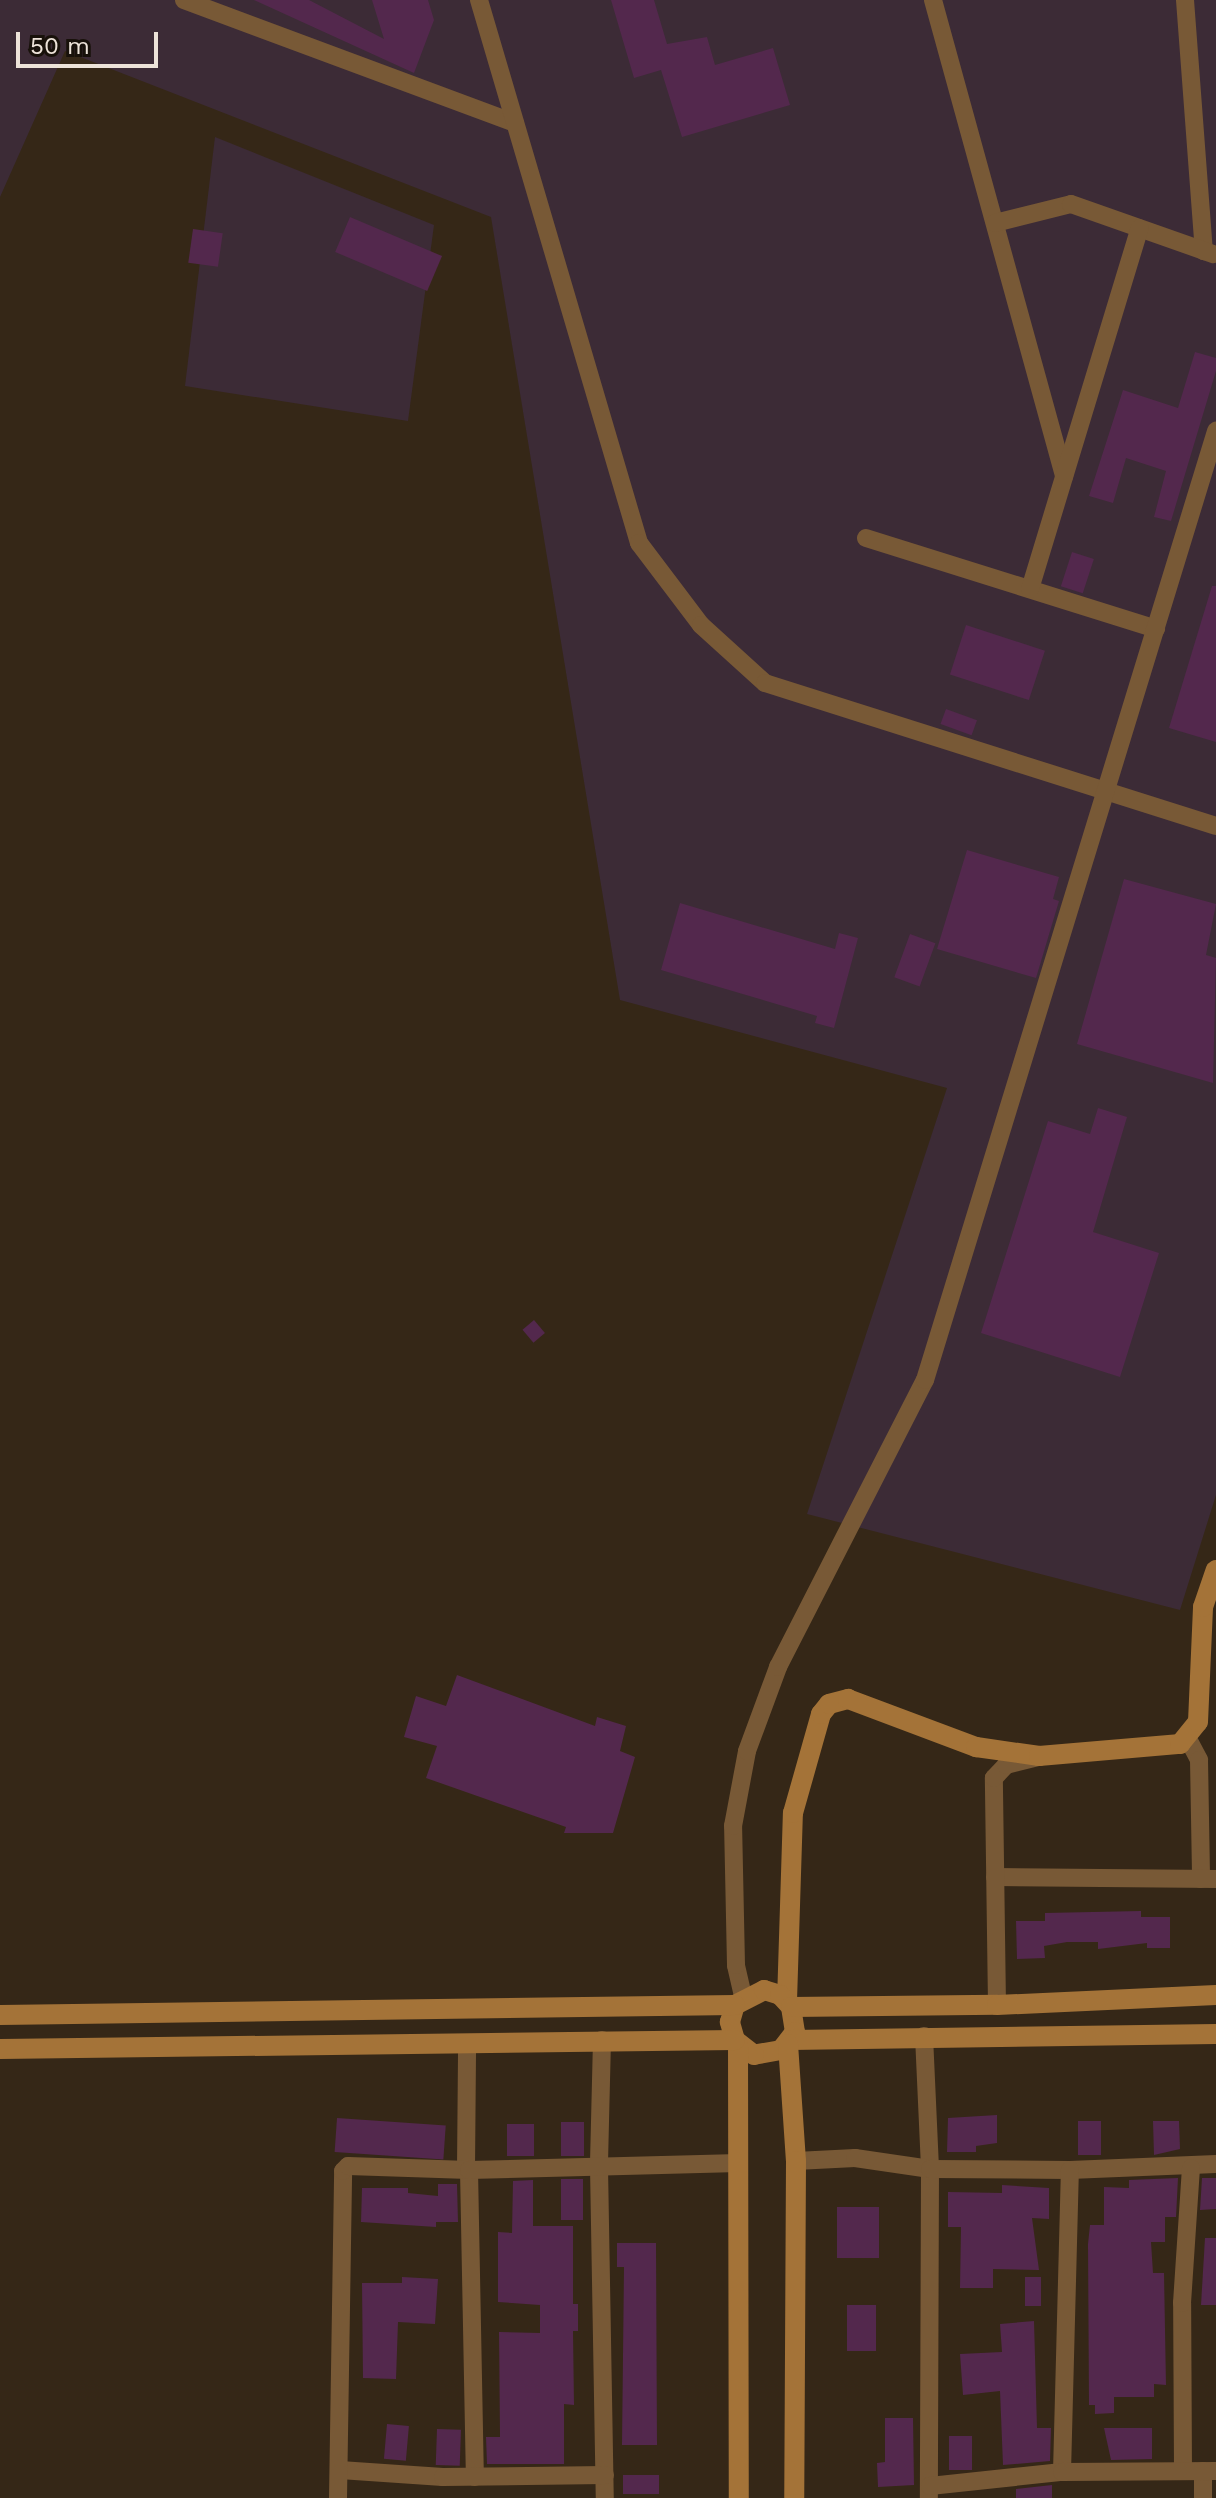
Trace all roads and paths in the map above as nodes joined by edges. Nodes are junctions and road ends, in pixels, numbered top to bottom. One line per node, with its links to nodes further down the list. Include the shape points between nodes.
1 (479, 0): 5 (street)
2 (933, 0): 6 (street)
3 (1185, 0): 8 (street)
4 (188, 1): 5 (street)
5 (515, 123): 14 (street, via 639,543 701,625 765,683)
6 (995, 223): 7 (street, via 1071,204); 10 (street)
7 (1140, 228): 8 (street); 10 (street)
8 (1210, 253)
9 (1216, 431): 13 (street)
10 (1064, 476): 12 (street)
11 (866, 538): 12 (street)
12 (1030, 589): 13 (street)
13 (1156, 629): 14 (street)
14 (1106, 792): 15 (street); 24 (street, via 925,1380 778,1667 747,1751 733,1826)
15 (1216, 826)
16 (1216, 1570): 17 (main road, via 1203,1607 1198,1722)
17 (1188, 1739): 18 (main road, via 1170,1747); 20 (street, via 1199,1760)
18 (1039, 1756): 19 (street, via 1006,1765 994,1778); 21 (main road, via 976,1747 848,1699 829,1704 821,1714 793,1813)
19 (995, 1877): 20 (street); 26 (street)
20 (1208, 1879)
21 (787, 1968): 22 (main road); 25 (main road)
22 (764, 1990): 24 (main road); 25 (main road)
23 (1216, 1995): 26 (main road)
24 (739, 2000): 27 (main road); 31 (main road, via 730,2022)
25 (789, 2004): 26 (main road); 32 (main road, via 796,2023)
26 (997, 2005)
27 (0, 2015)
28 (1216, 2034): 29 (main road)
29 (924, 2036): 32 (main road); 40 (street)
30 (602, 2040): 31 (main road); 33 (main road); 38 (street)
31 (737, 2042): 32 (main road, via 763,2056); 36 (main road)
32 (790, 2042): 35 (main road)
33 (467, 2043): 34 (main road); 41 (street)
34 (0, 2049)
35 (796, 2161): 40 (street, via 855,2158); 53 (main road)
36 (739, 2163): 38 (street); 52 (main road)
37 (1216, 2164): 39 (street)
38 (599, 2167): 41 (street); 47 (street)
39 (1191, 2168): 42 (street); 44 (street, via 1182,2303)
40 (930, 2169): 42 (street); 49 (street)
41 (468, 2170): 43 (street, via 358,2166 343,2171); 48 (street)
42 (1070, 2170): 46 (street)
43 (340, 2470): 48 (street); 50 (street)
44 (1183, 2470): 45 (street); 46 (street)
45 (1210, 2471): 54 (street)
46 (1062, 2472): 49 (street)
47 (605, 2475): 48 (street); 51 (street)
48 (475, 2477)
49 (929, 2492)
50 (338, 2498)
51 (605, 2498)
52 (739, 2498)
53 (794, 2498)
54 (1203, 2498)

